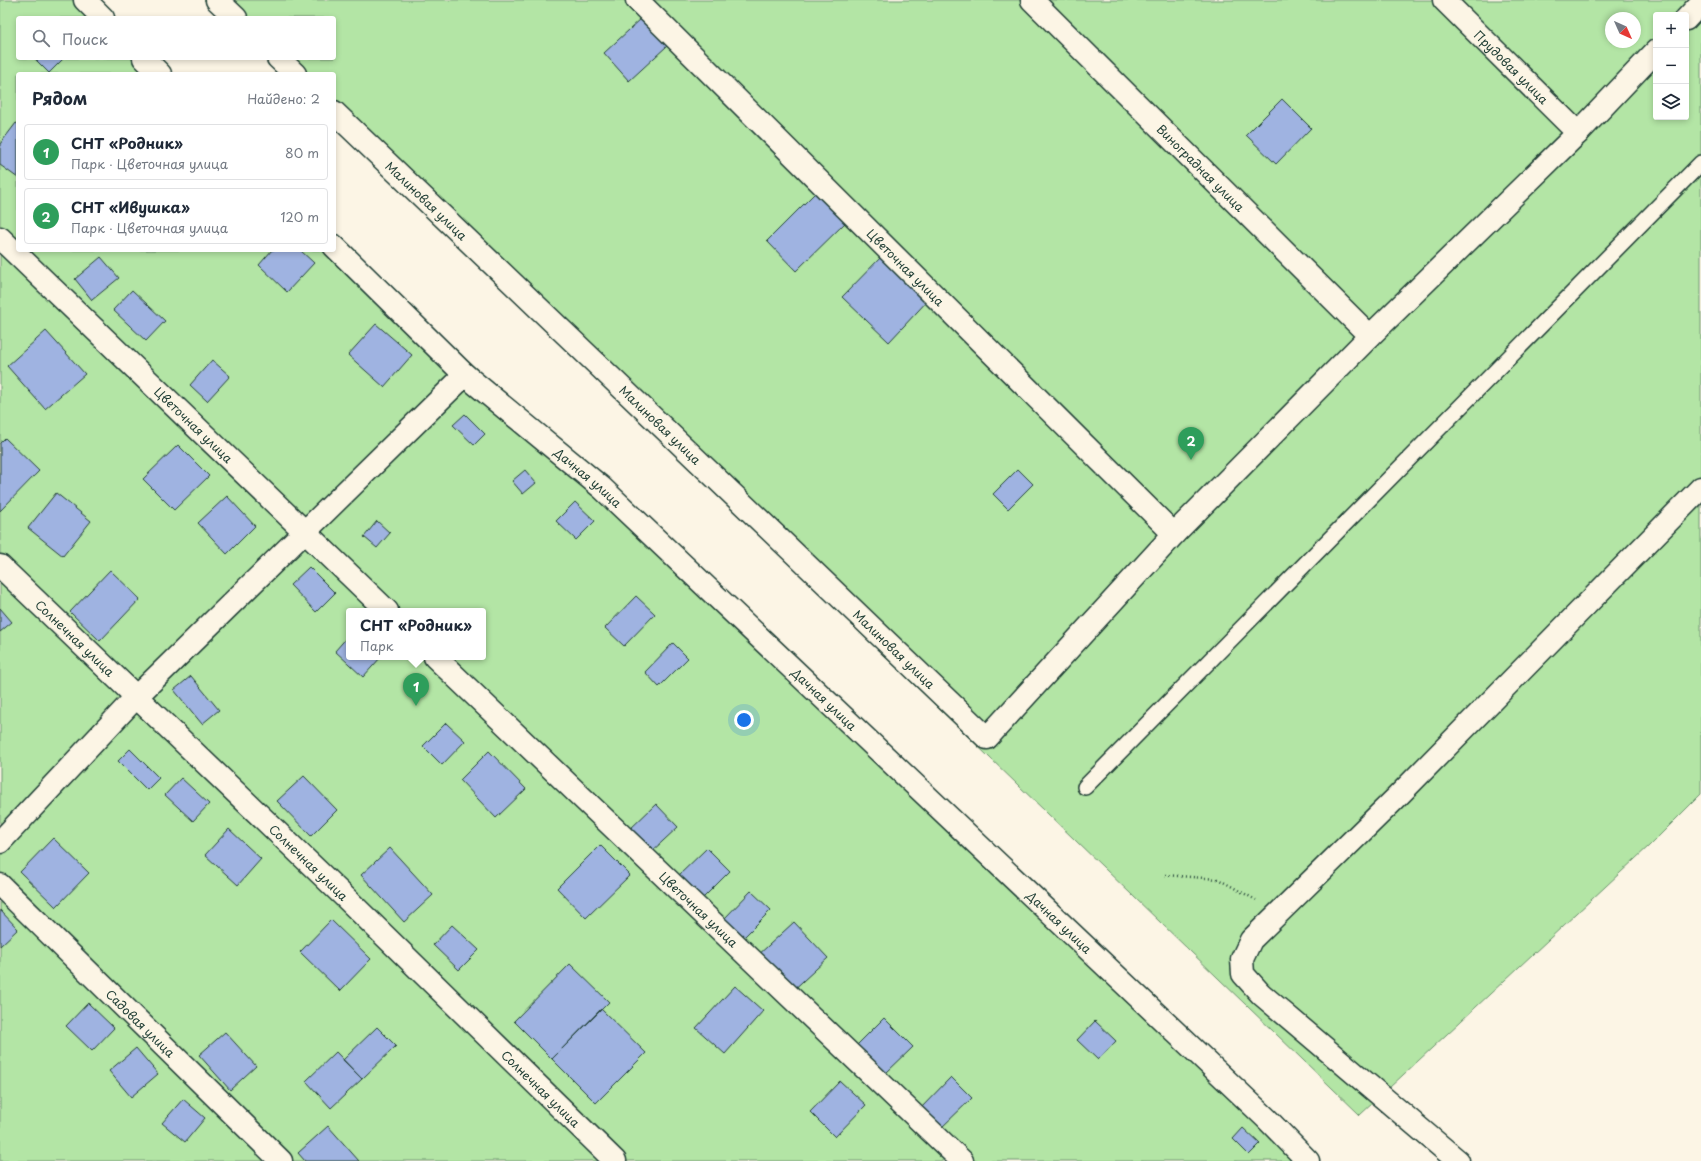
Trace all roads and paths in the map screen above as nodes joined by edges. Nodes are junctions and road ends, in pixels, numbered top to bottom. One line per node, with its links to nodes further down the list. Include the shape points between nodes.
1 (85, 0): 7 (street)
2 (218, 0): 8 (street)
3 (637, 0): 24 (street, Цветочная улица)
4 (1032, 0): 20 (street, Виноградная улица)
5 (1444, 0): 16 (street, Прудовая улица)
6 (1701, 3): 9 (street)
7 (101, 16)
8 (234, 16)
9 (1689, 16)
10 (1653, 54): 16 (street)
11 (146, 60): 13 (street)
12 (280, 60): 14 (street)
13 (158, 72)
14 (293, 72)
15 (336, 114): 24 (street, Малиновая улица, via 987,738)
16 (1578, 133): 20 (street)
17 (1701, 163): 29 (lane)
18 (0, 238): 23 (street, Цветочная улица)
19 (336, 248): 21 (street, Дачная улица)
20 (1370, 336): 24 (street)
21 (465, 375): 23 (street); 37 (street, Дачная улица, via 602,488 1266,1118)
22 (1701, 488): 38 (street, via 1395,799 1251,940 1242,959 1243,974 1260,994)
23 (304, 532): 26 (street, Цветочная улица); 28 (street)
24 (1174, 534)
25 (0, 566): 28 (street, Солнечная улица)
26 (383, 608)
27 (438, 660): 36 (street, Цветочная улица)
28 (137, 696): 30 (street); 35 (street, Солнечная улица)
29 (1085, 786)
30 (0, 842)
31 (1164, 875): 33 (path, via 1218,879)
32 (0, 884): 34 (street, Садовая улица)
33 (1256, 900)
34 (281, 1161)
35 (615, 1161)
36 (962, 1161)
37 (1308, 1161)
38 (1458, 1161)

